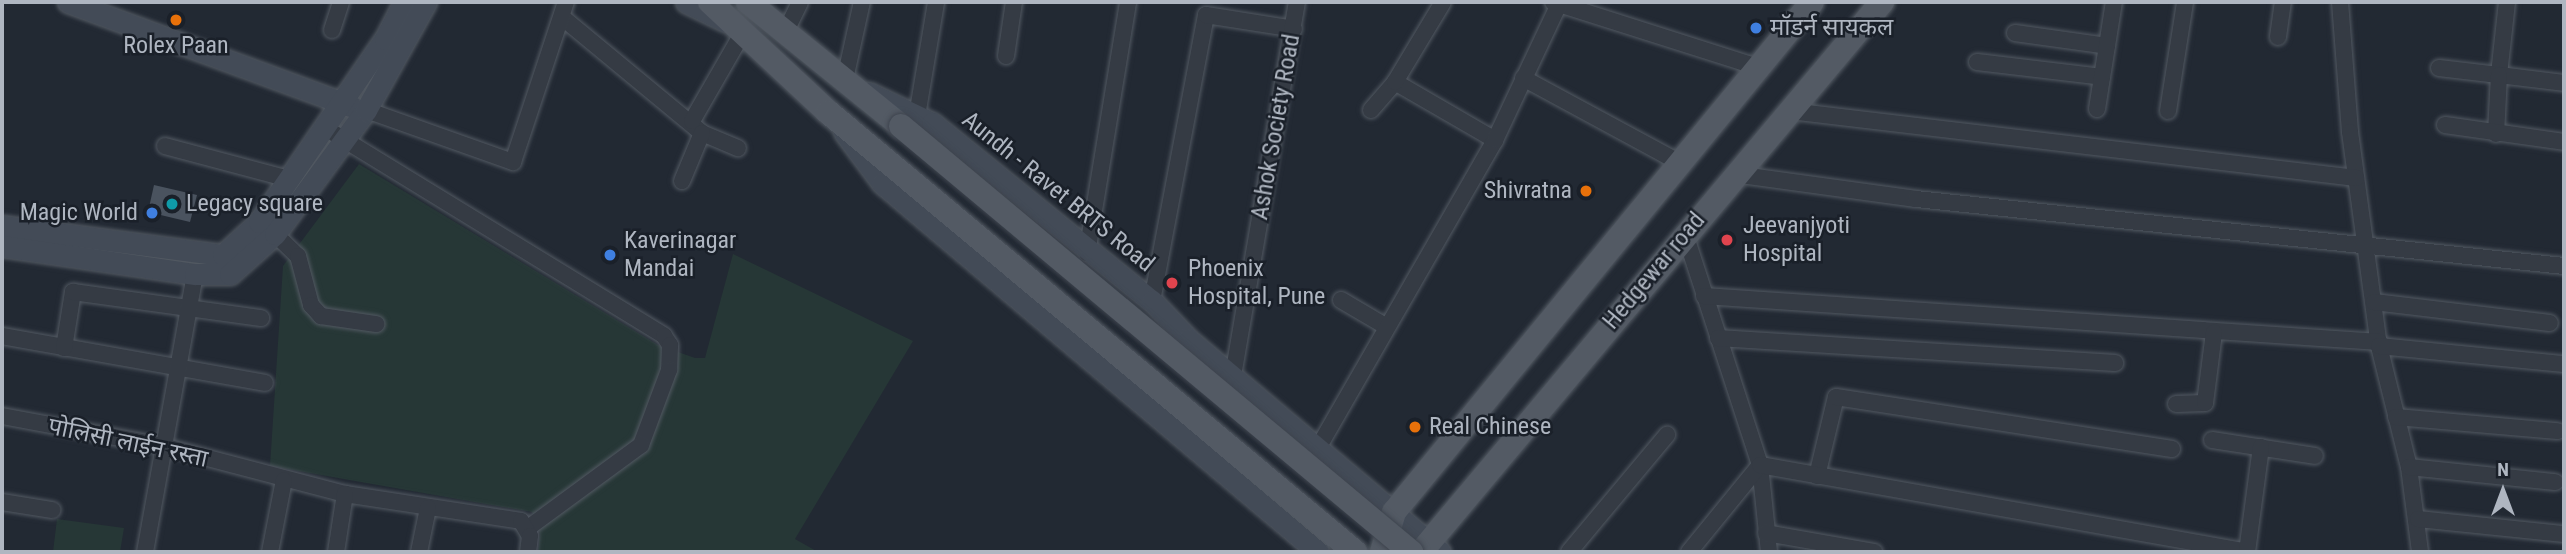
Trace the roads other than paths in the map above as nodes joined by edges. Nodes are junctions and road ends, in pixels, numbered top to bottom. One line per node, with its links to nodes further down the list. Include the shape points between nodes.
1 (341, 2): 27 (street)
2 (404, 2): 42 (street)
3 (426, 2): 44 (street)
4 (566, 2): 24 (street)
5 (687, 2): 25 (street)
6 (710, 2): 25 (main road)
7 (800, 2): 28 (street)
8 (862, 2): 39 (street)
9 (936, 2): 49 (street)
10 (1014, 2): 32 (street)
11 (1128, 2): 69 (street)
12 (1297, 2): 26 (street, Ashok Society Road)
13 (1443, 2): 40 (street)
14 (1812, 2): 34 (main road, Hedgewar road)
15 (1882, 2): 47 (main road, Hedgewar road)
16 (2114, 2): 31 (street)
17 (2186, 2): 48 (street)
18 (2283, 2): 30 (street)
19 (2340, 2): 61 (street)
20 (2507, 2): 36 (street)
21 (1556, 3): 34 (street); 38 (street)
22 (78, 4): 42 (street)
23 (753, 4): 28 (main road)
24 (562, 18): 44 (street, via 513,162); 51 (street)
25 (736, 28): 46 (main road); 51 (street)
26 (1294, 29): 75 (street, via 1206,15); 90 (street, Ashok Society Road)
27 (332, 30)
28 (785, 33): 39 (main road)
29 (2015, 33): 31 (street)
30 (2278, 37)
31 (2107, 46): 37 (street)
32 (1006, 56)
33 (1977, 62): 37 (street)
34 (1758, 67): 59 (main road, Hedgewar road)
35 (2439, 68): 36 (street)
36 (2500, 75): 41 (street); 53 (street)
37 (2102, 77): 43 (street)
38 (1523, 78): 55 (street); 59 (street)
39 (848, 82): 49 (main road)
40 (1395, 82): 45 (street); 55 (street)
41 (2564, 83)
42 (340, 104): 44 (street); 52 (street)
43 (2097, 109)
44 (366, 110): 54 (street)
45 (1371, 110)
46 (828, 111): 123 (street, via 882,183); 124 (main road)
47 (1790, 111): 60 (main road, Hedgewar road); 61 (street)
48 (2168, 111)
49 (909, 121): 69 (street, Aundh - Ravet BRTS Road); 117 (main road, bridge)
50 (2445, 125): 53 (street)
51 (697, 127): 58 (street); 63 (street)
52 (324, 128): 54 (street); 62 (street)
53 (2496, 134): 56 (street)
54 (345, 139): 66 (street); 114 (street, via 664,336 670,345 669,370 641,445)
55 (1495, 140): 81 (street)
56 (2564, 142)
57 (165, 146): 62 (street)
58 (738, 148)
59 (1680, 163): 112 (main road, Hedgewar road)
60 (1734, 174): 65 (main road, Hedgewar road); 68 (street, via 1916,199)
61 (2356, 178): 68 (street)
62 (289, 179): 70 (street, via 259,222 223,255)
63 (682, 181)
64 (2, 226): 70 (street)
65 (1685, 233): 73 (street); 117 (main road, Hedgewar road)
66 (275, 234): 72 (street, via 230,274); 80 (street, via 298,256 310,305 321,316)
67 (2, 246): 70 (street)
68 (2366, 247): 71 (street); 76 (street)
69 (1087, 253): 75 (street, Aundh - Ravet BRTS Road)
70 (147, 257): 72 (street)
71 (2564, 266)
72 (195, 275): 77 (street)
73 (1704, 296): 82 (street, via 2149,324); 84 (street)
74 (1341, 300): 81 (street)
75 (1152, 301): 90 (street, Aundh - Ravet BRTS Road)
76 (2374, 302): 79 (street); 85 (street)
77 (187, 307): 78 (street); 86 (street, via 73,292); 89 (street)
78 (261, 318)
79 (2550, 323)
80 (376, 324)
81 (1387, 327): 100 (street)
82 (2214, 333): 85 (street); 92 (street, via 2205,403)
83 (2, 336): 86 (street)
84 (1718, 338): 87 (street); 103 (street)
85 (2379, 344): 88 (street); 94 (street)
86 (64, 348): 89 (street)
87 (2115, 363)
88 (2564, 364)
89 (174, 369): 91 (street); 98 (street)
90 (1233, 376): 100 (street, Aundh - Ravet BRTS Road)
91 (265, 383)
92 (2176, 404)
93 (2, 416): 98 (street, पोलिसी लाईन रस्ता)
94 (2396, 417): 95 (street); 104 (street)
95 (2557, 431)
96 (1667, 435): 126 (street)
97 (2212, 440): 99 (street)
98 (162, 446): 106 (street, पोलिसी लाईन रस्ता); 118 (street)
99 (2262, 447): 102 (street); 130 (street)
100 (1318, 448): 112 (street, Aundh - Ravet BRTS Road)
101 (2172, 449): 105 (street, via 1840,397 1833,400)
102 (2315, 456)
103 (1760, 465): 105 (street); 115 (street); 127 (street)
104 (2409, 467): 107 (street); 113 (street)
105 (1817, 476): 130 (street)
106 (284, 480): 108 (street, पोलिसी लाईन रस्ता); 119 (street)
107 (2555, 482)
108 (345, 494): 110 (street, पोलिसी लाईन रस्ता); 120 (street)
109 (2, 502): 111 (street)
110 (428, 508): 114 (street, पोलिसी लाईन रस्ता, via 503,517); 121 (street)
111 (52, 510)
112 (1394, 512): 117 (street, Aundh - Ravet BRTS Road); 125 (main road)
113 (2417, 519): 116 (street); 131 (street)
114 (528, 528): 122 (street)
115 (1766, 533): 128 (street); 129 (street)
116 (2564, 534)
117 (1425, 550)
118 (145, 552)
119 (270, 552)
120 (336, 552)
121 (419, 552)
122 (528, 552)
123 (1318, 552)
124 (1355, 552)
125 (1382, 552)
126 (1569, 552)
127 (1689, 552)
128 (1769, 552)
129 (1874, 552)
130 (2247, 552)
131 (2420, 552)

